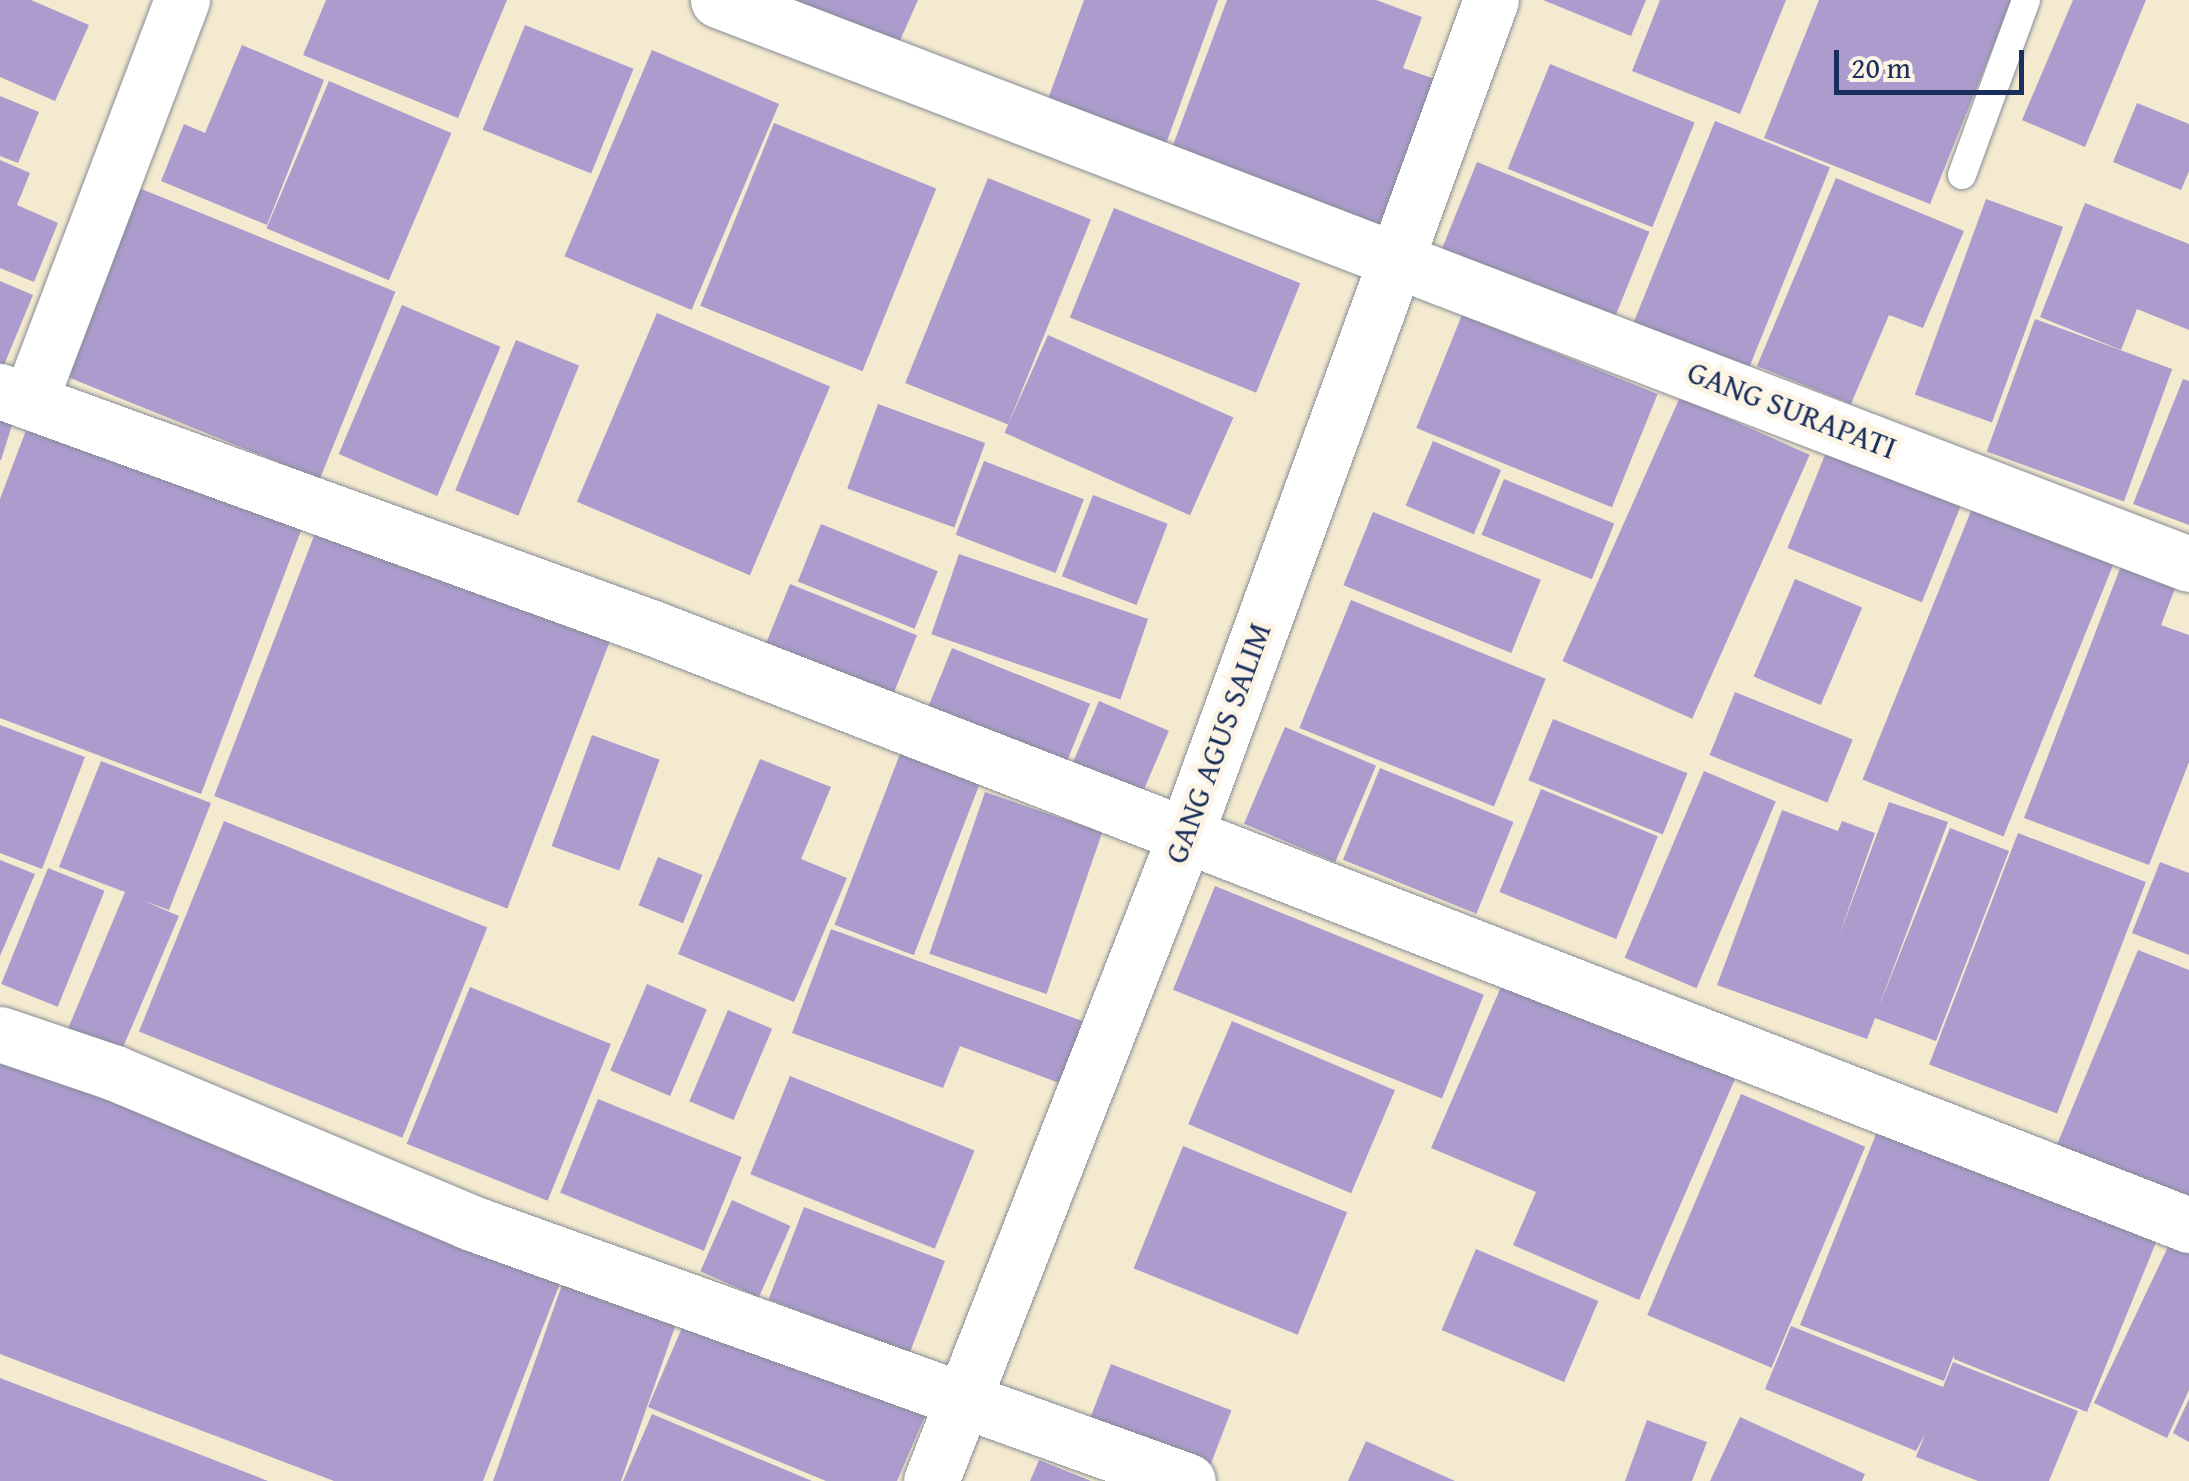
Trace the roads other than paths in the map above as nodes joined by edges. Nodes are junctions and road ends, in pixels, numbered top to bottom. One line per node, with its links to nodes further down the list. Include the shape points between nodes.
1 (182, 0): 7 (street)
2 (718, 0): 6 (street, GANG SURAPATI)
3 (1492, 0): 6 (street, GANG AGUS SALIM)
4 (2026, 0): 5 (lane)
5 (1962, 175)
6 (1395, 256): 8 (street, GANG SURAPATI); 9 (street, GANG AGUS SALIM)
7 (15, 396): 9 (street, via 653,628)
8 (2189, 564)
9 (1185, 836): 11 (street); 12 (street, GANG AGUS SALIM)
10 (0, 1034): 12 (street, via 114,1073 468,1222)
11 (2189, 1226)
12 (963, 1396): 13 (street, GANG AGUS SALIM); 14 (street)
13 (931, 1481)
14 (1188, 1481)

